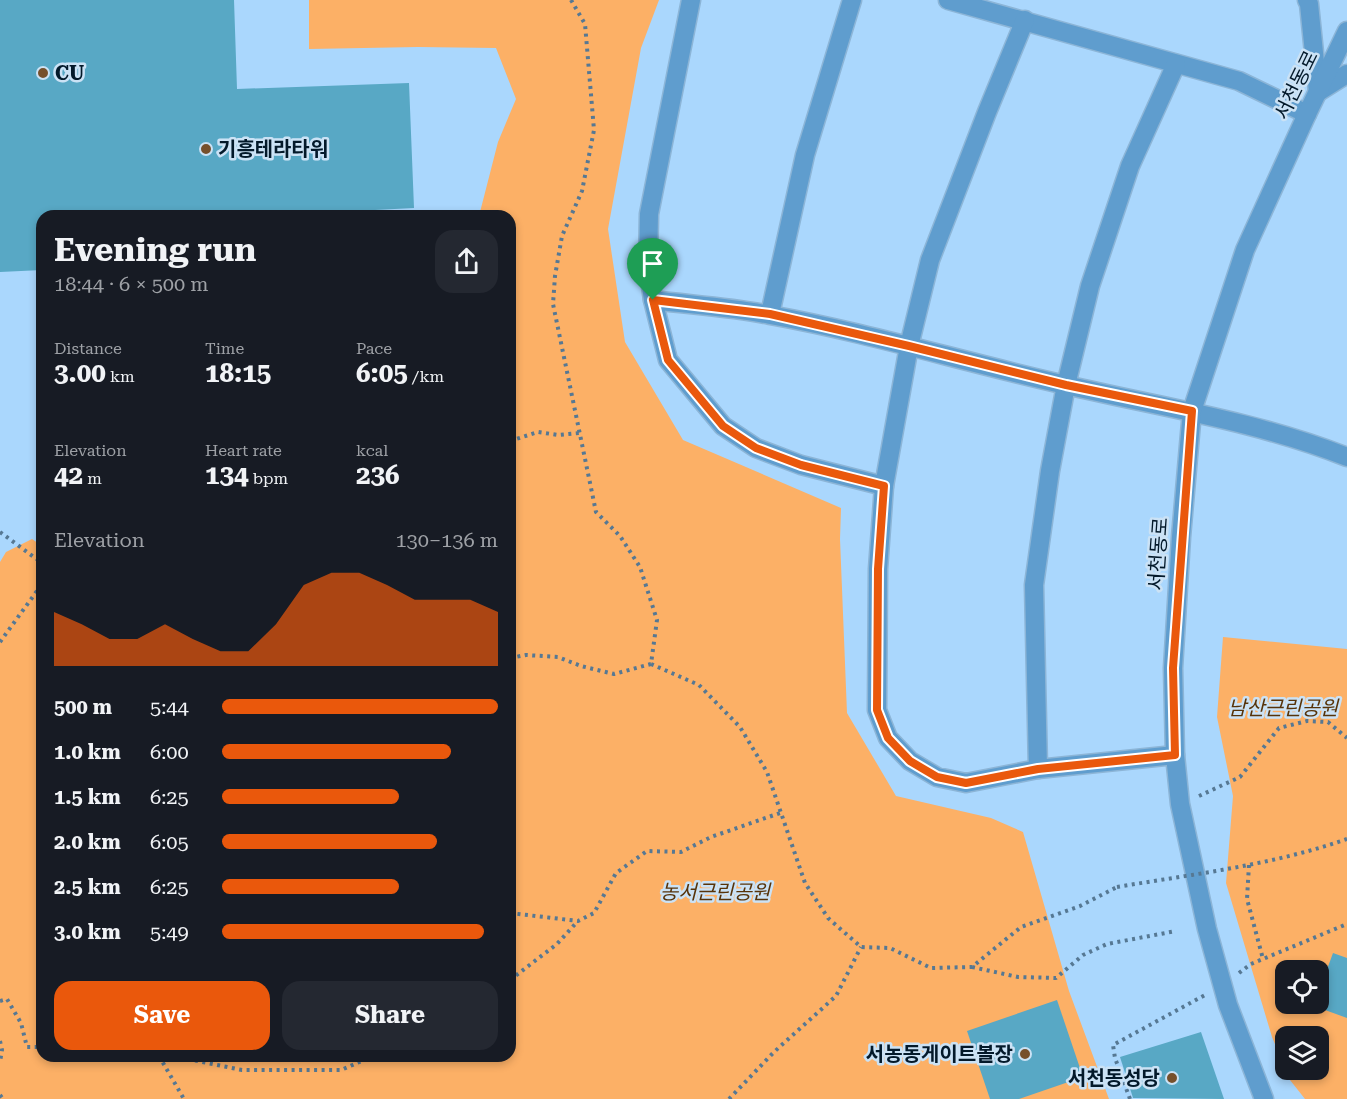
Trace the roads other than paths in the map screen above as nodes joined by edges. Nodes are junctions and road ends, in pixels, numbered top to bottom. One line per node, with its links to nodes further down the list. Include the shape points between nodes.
1 (691, 0): 11 (street, via 649,214 648,266)
2 (852, 0): 12 (street, via 805,155)
3 (948, 0): 5 (street)
4 (1307, 0): 9 (street)
5 (1025, 20): 7 (street); 13 (street, via 930,261)
6 (1347, 31): 9 (street, 서천동로)
7 (1176, 64): 10 (street, via 1239,81); 14 (street, via 1130,166 1090,285)
8 (1347, 74): 9 (street)
9 (1318, 92): 10 (street, 서천동로)
10 (1307, 114): 15 (street, 서천동로, via 1245,250)
11 (653, 300): 12 (street); 17 (street, via 668,360 723,426 756,448 801,465)
12 (770, 314): 13 (street)
13 (909, 346): 14 (street); 17 (street)
14 (1066, 385): 15 (street); 19 (street, via 1034,585)
15 (1192, 411): 16 (street, via 1305,440); 18 (street, 서천동로, via 1173,668)
16 (1347, 457)
17 (884, 486): 19 (street, via 878,569 877,710 888,738 910,761 937,777 966,783)
18 (1175, 755): 19 (street); 20 (street, 서천동로, via 1180,804 1207,929)
19 (1038, 769)
20 (1264, 1099)

